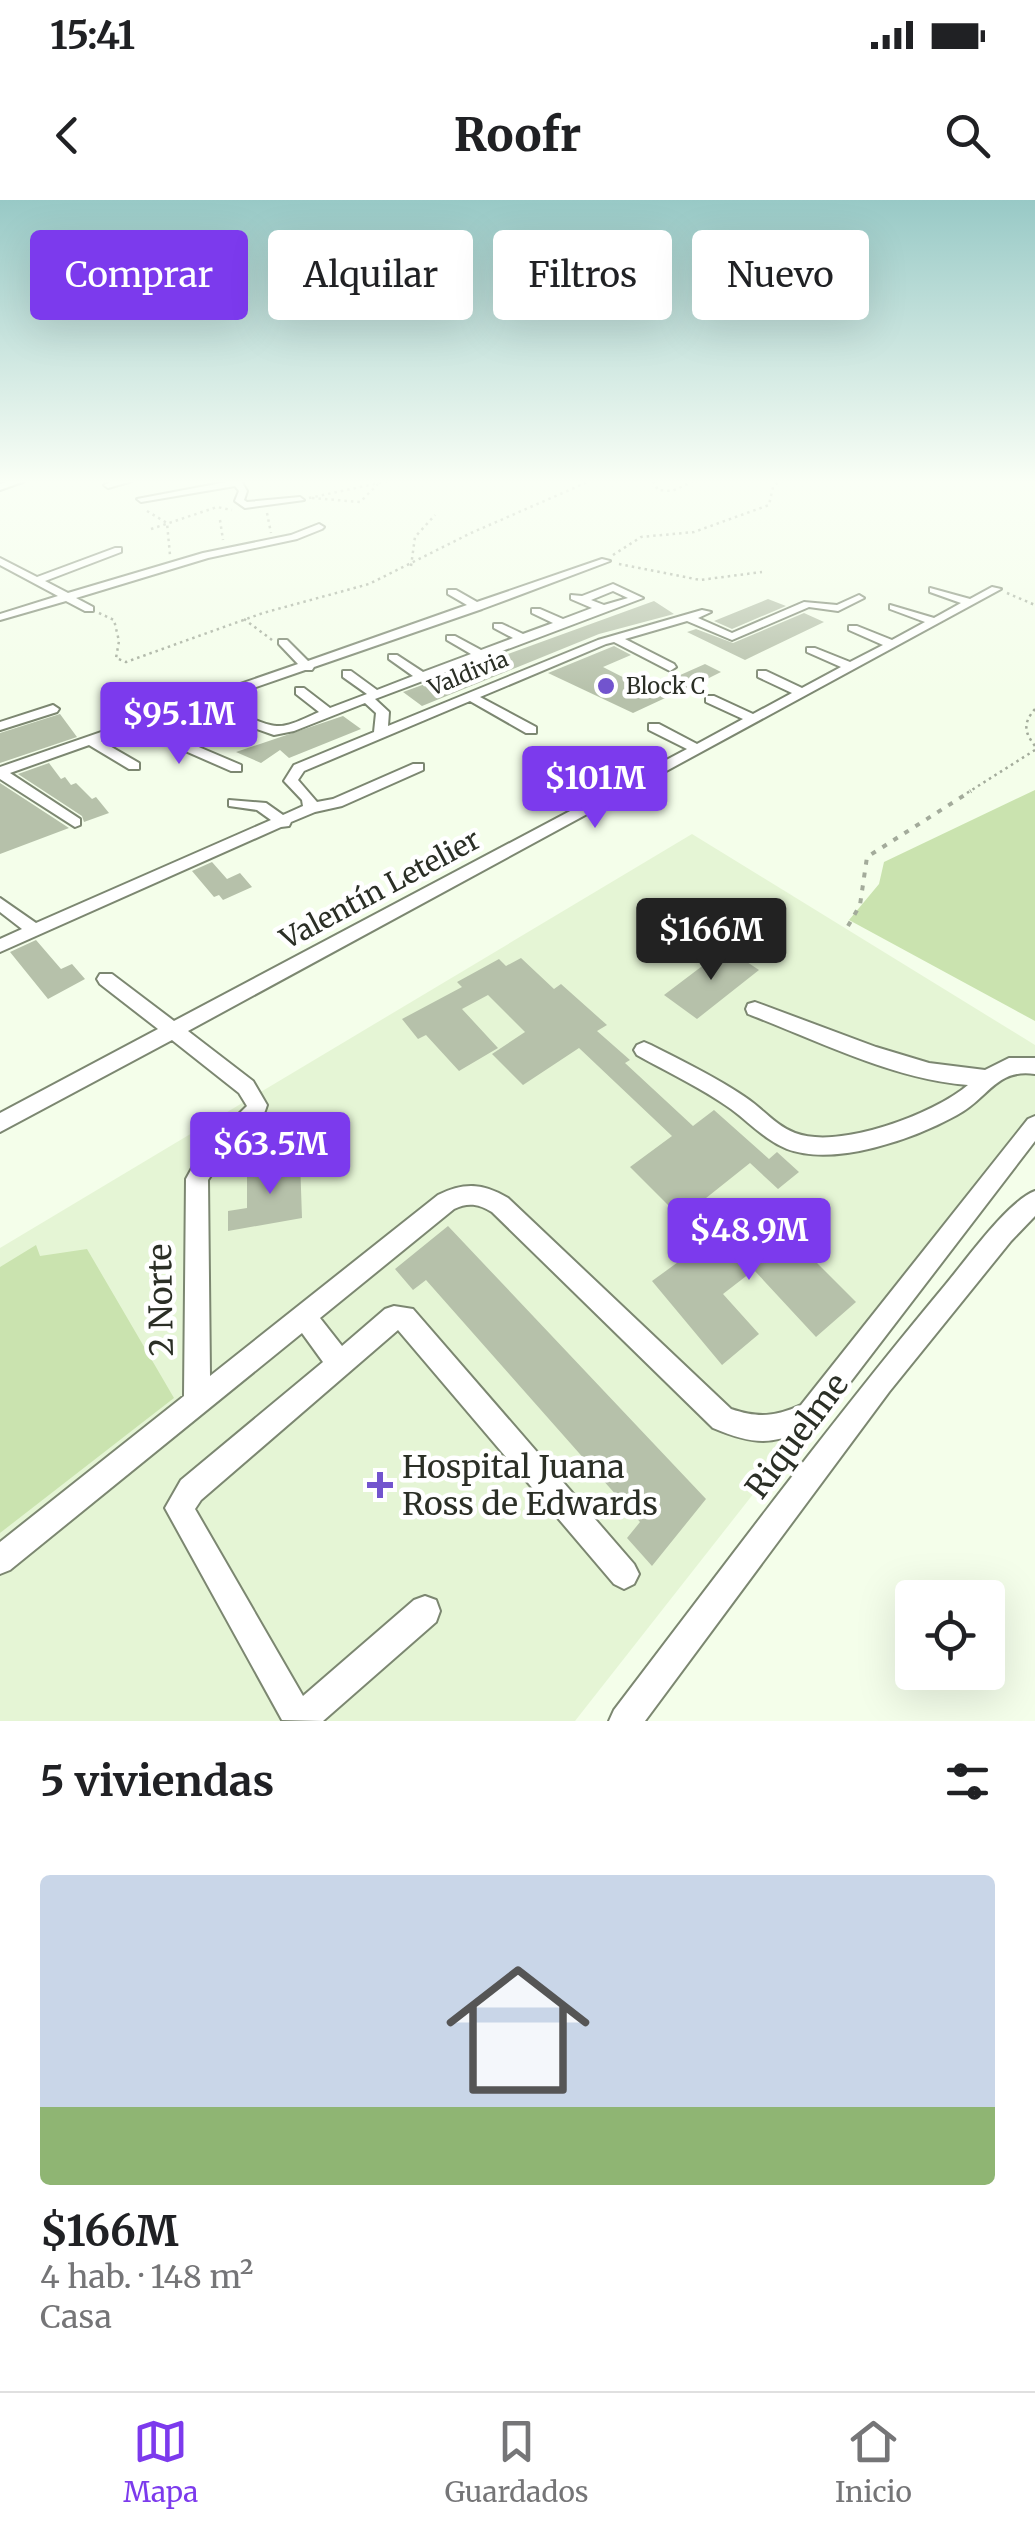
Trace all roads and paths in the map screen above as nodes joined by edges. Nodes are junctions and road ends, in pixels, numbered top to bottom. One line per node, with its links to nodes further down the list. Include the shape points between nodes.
1 (113, 552): 12 (street)
2 (170, 552): 10 (path)
3 (225, 552): 10 (street)
4 (408, 552): 9 (path)
5 (436, 552): 9 (path)
6 (616, 552): 8 (path)
7 (0, 561): 12 (street)
8 (605, 561): 11 (path, via 700,580); 20 (street)
9 (411, 566): 28 (path)
10 (171, 567): 16 (street)
11 (762, 572)
12 (38, 580): 16 (street)
13 (996, 589): 18 (street, Valentín Letelier); 19 (path)
14 (934, 590): 18 (street)
15 (452, 592): 20 (street)
16 (71, 596): 23 (street); 26 (street)
17 (859, 598): 27 (street, via 838,608 808,604 732,637)
18 (971, 602): 30 (street, Valentín Letelier)
19 (1035, 604)
20 (478, 607): 41 (street)
21 (602, 608): 21 (street, via 579,598 613,587 638,598); 29 (street)
22 (894, 608): 30 (street)
23 (89, 609): 28 (path, via 114,620 116,658 126,662)
24 (536, 611): 29 (street)
25 (706, 612): 27 (street, Valdivia)
26 (0, 617)
27 (688, 617): 35 (street, Valdivia)
28 (244, 619): 36 (path)
29 (562, 622): 34 (street)
30 (935, 622): 37 (street, Valentín Letelier)
31 (498, 626): 34 (street)
32 (854, 628): 37 (street)
33 (451, 638): 39 (street)
34 (522, 638): 39 (street)
35 (614, 638): 42 (street); 51 (street, Valdivia)
36 (282, 642): 41 (street)
37 (894, 644): 43 (street, Valentín Letelier)
38 (811, 650): 43 (street)
39 (479, 654): 46 (street)
40 (393, 657): 46 (street)
41 (308, 667): 60 (street)
42 (670, 667)
43 (852, 667): 49 (street, Valentín Letelier)
44 (346, 674): 50 (street)
45 (762, 674): 49 (street)
46 (421, 676): 47 (street)
47 (391, 688): 50 (street); 56 (street)
48 (300, 691): 55 (street)
49 (803, 693): 57 (street, Valentín Letelier)
50 (370, 696): 55 (street); 56 (street)
51 (469, 696): 62 (street); 63 (street, Valdivia)
52 (710, 698): 57 (street)
53 (53, 708): 59 (street)
54 (1035, 709): 65 (path, via 1026,734)
55 (327, 712): 58 (street, via 274,731)
56 (384, 712): 63 (street)
57 (753, 719): 66 (street, Valentín Letelier)
58 (248, 721)
59 (0, 726)
60 (139, 726): 64 (street); 69 (street)
61 (654, 727): 66 (street)
62 (531, 730)
63 (380, 734): 72 (street, Valdivia, via 294,771 291,781)
64 (92, 742): 67 (street); 70 (street)
65 (1035, 748): 76 (path, via 868,857 860,905)
66 (699, 750): 81 (street, Valentín Letelier)
67 (134, 766)
68 (418, 767): 72 (street)
69 (236, 768)
70 (0, 772): 73 (street)
71 (234, 803): 74 (street, via 261,806)
72 (311, 808): 74 (street)
73 (75, 822)
74 (284, 822): 77 (street)
75 (0, 904): 77 (street)
76 (848, 926)
77 (35, 932): 78 (street)
78 (0, 946)
79 (106, 979): 81 (street, 2 Norte)
80 (755, 1009): 84 (street, via 914,1070)
81 (172, 1030): 85 (street, Valentín Letelier); 90 (street, 2 Norte, via 246,1088 256,1106 197,1179)
82 (644, 1050): 84 (street, via 798,1144 836,1146 900,1128 954,1108)
83 (1035, 1066): 84 (street, via 1004,1066)
84 (986, 1078)
85 (0, 1123)
86 (1035, 1125): 88 (street, via 810,1414 783,1428 758,1433 722,1418 500,1205 480,1194 446,1202)
87 (1035, 1201): 94 (street, Riquelme, via 880,1383)
88 (304, 1316): 89 (street); 90 (street)
89 (339, 1363): 92 (street, via 394,1318 404,1318); 93 (street, via 191,1490 179,1508 300,1714)
90 (197, 1402): 91 (street)
91 (0, 1560)
92 (624, 1574)
93 (426, 1611)
94 (624, 1721)

